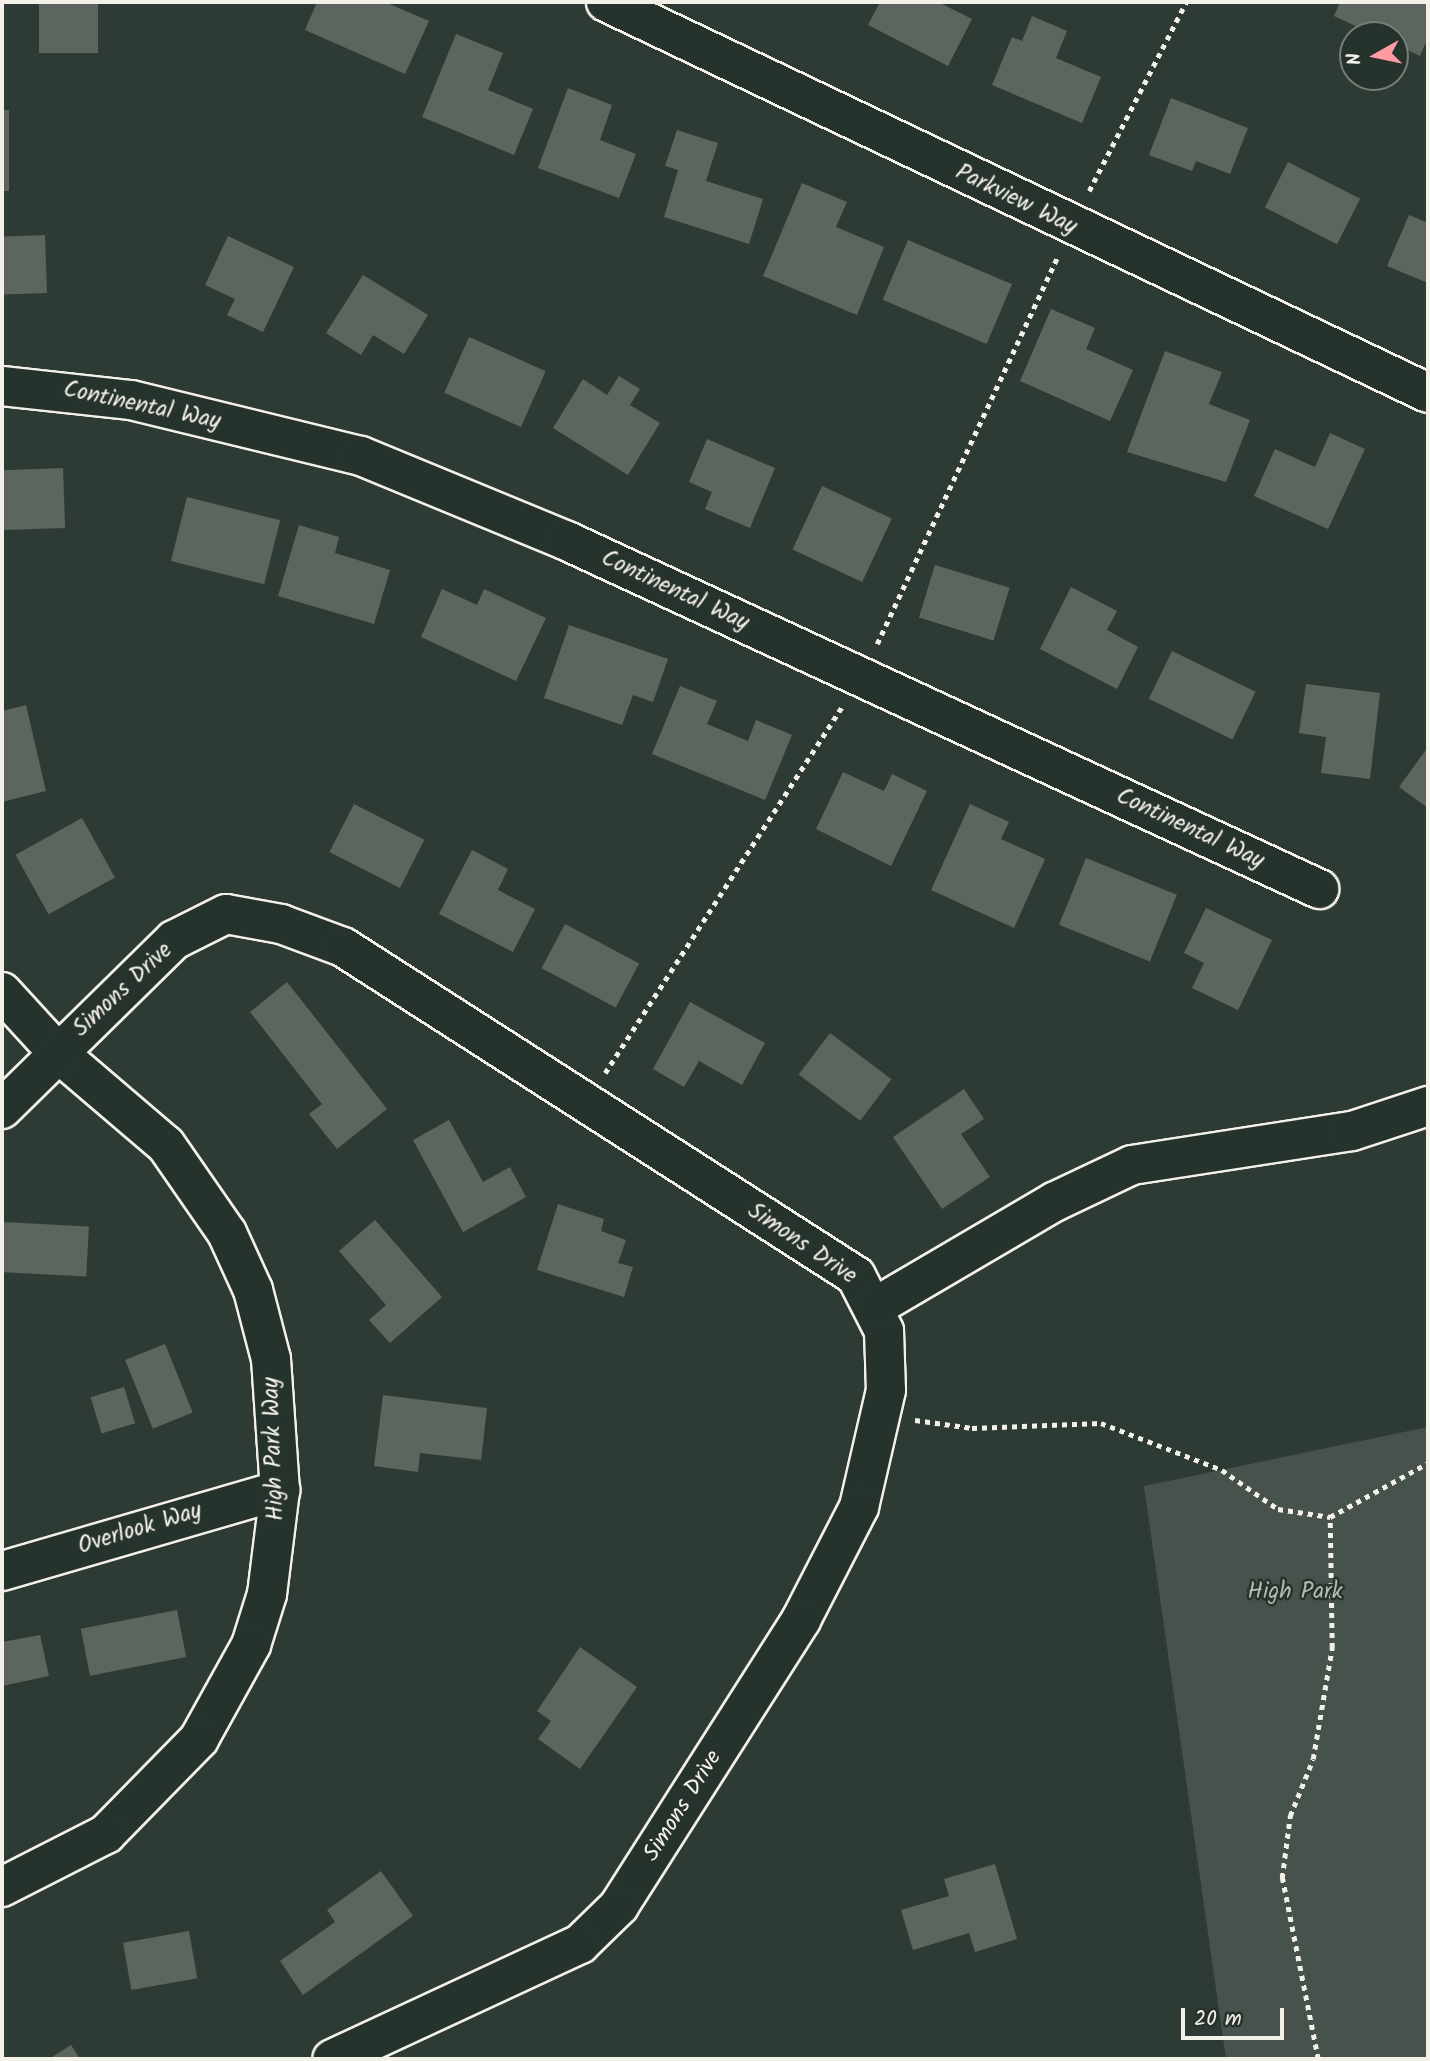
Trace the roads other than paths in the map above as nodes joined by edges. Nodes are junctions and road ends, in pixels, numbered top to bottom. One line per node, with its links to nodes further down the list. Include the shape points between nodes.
1 (606, 2): 3 (street, Parkview Way)
2 (2, 386): 4 (street, Continental Way, via 131,400 361,456 567,541)
3 (1428, 393)
4 (1319, 889)
5 (2, 992): 6 (street, High Park Way)
6 (57, 1052): 8 (street, Simons Drive); 9 (street, Simons Drive, via 174,940 226,914 281,924 343,947 856,1276); 10 (street, High Park Way, via 166,1145 227,1233 253,1290 271,1359)
7 (1428, 1107): 9 (street, via 1352,1131 1132,1165 1054,1202)
8 (2, 1109)
9 (875, 1307): 13 (street, Simons Drive, via 884,1331 881,1407 859,1507 801,1620 619,1906 580,1944)
10 (280, 1490): 11 (street, Overlook Way); 12 (street, High Park Way, via 267,1594 251,1645 199,1739 106,1834)
11 (2, 1571)
12 (2, 1887)
13 (332, 2059)

